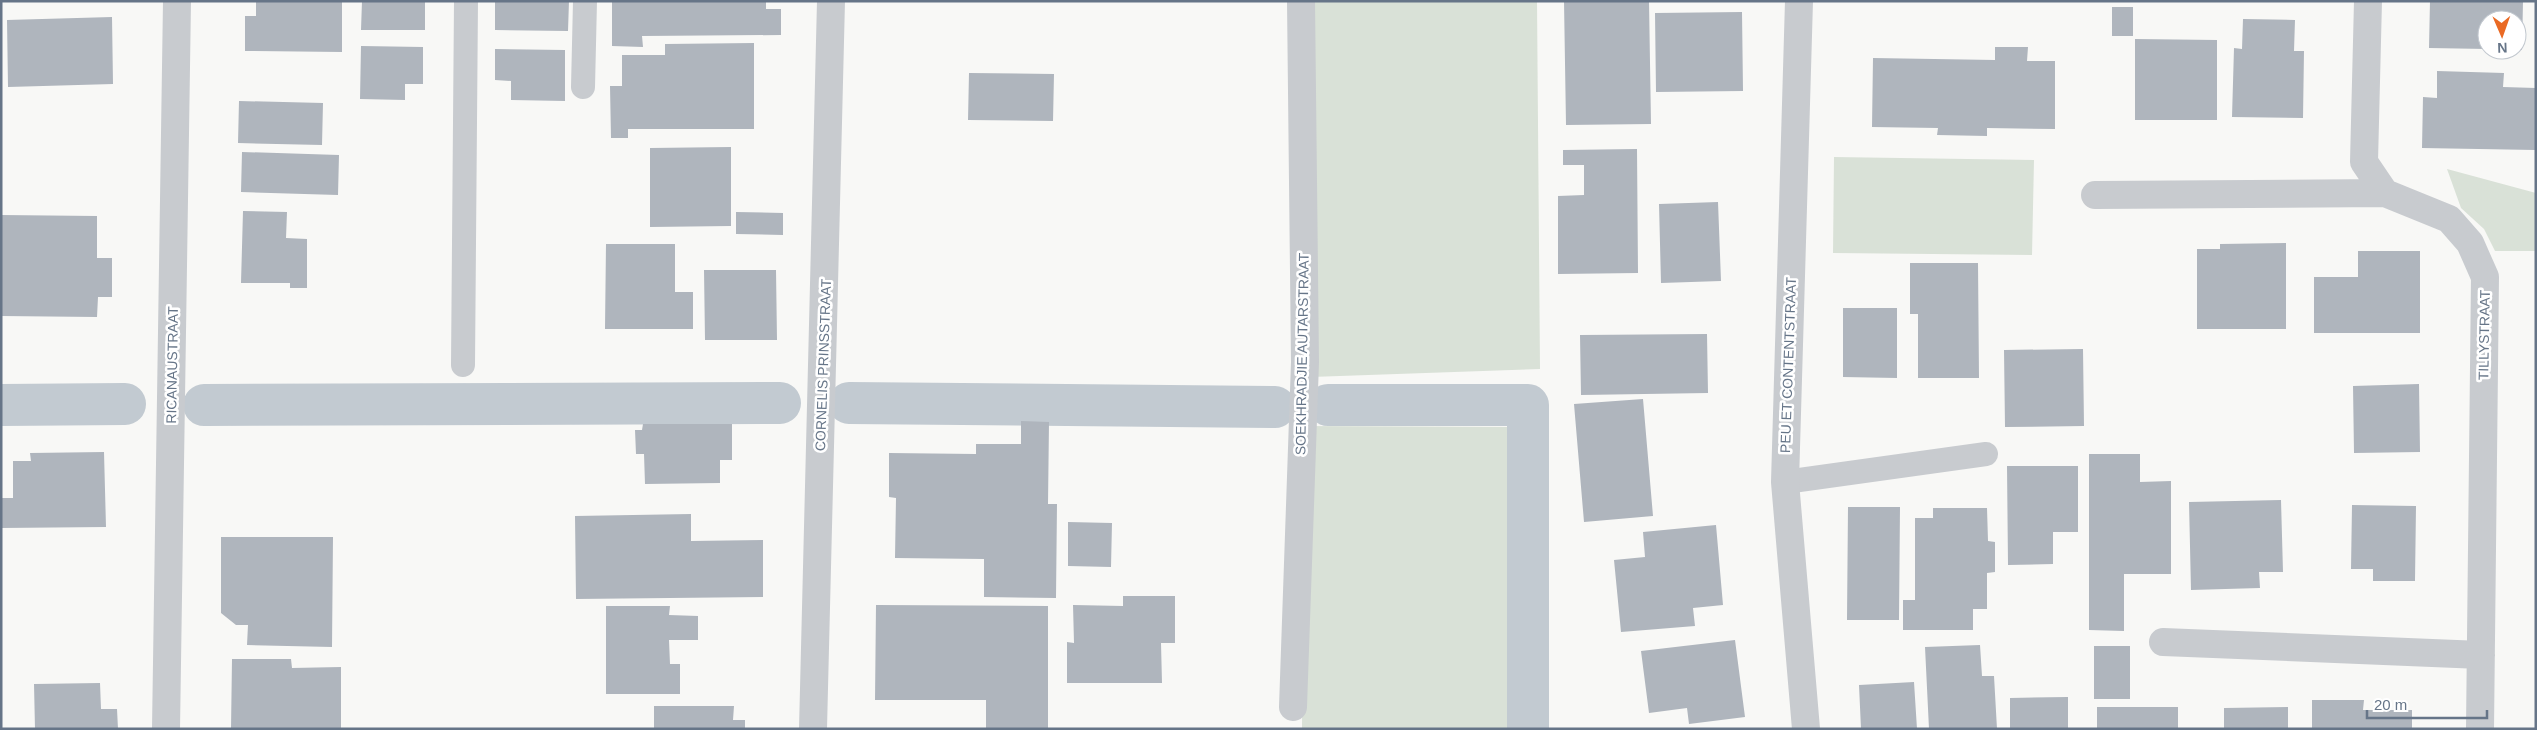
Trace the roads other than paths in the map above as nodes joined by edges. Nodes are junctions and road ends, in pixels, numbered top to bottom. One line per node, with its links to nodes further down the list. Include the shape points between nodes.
1 (177, 1): 17 (street, RICANAUSTRAAT)
2 (466, 1): 11 (lane)
3 (585, 1): 8 (lane)
4 (832, 1): 18 (street, CORNELIS PRINSSTRAAT)
5 (1301, 1): 16 (street, SOEKHRADJIE AUTARSTRAAT, via 1305,362)
6 (1799, 1): 13 (street, PEU ET CONTENTSTRAAT)
7 (2368, 1): 9 (street, via 2364,162)
8 (583, 87)
9 (2385, 193): 10 (street); 15 (street, TILLYSTRAAT, via 2449,218 2470,243 2485,277)
10 (2095, 195)
11 (462, 365)
12 (1986, 454): 13 (lane)
13 (1785, 482): 19 (street, PEU ET CONTENTSTRAAT)
14 (2163, 642): 15 (street)
15 (2481, 655): 20 (street, TILLYSTRAAT)
16 (1293, 707)
17 (166, 729)
18 (813, 729)
19 (1806, 729)
20 (2480, 729)

